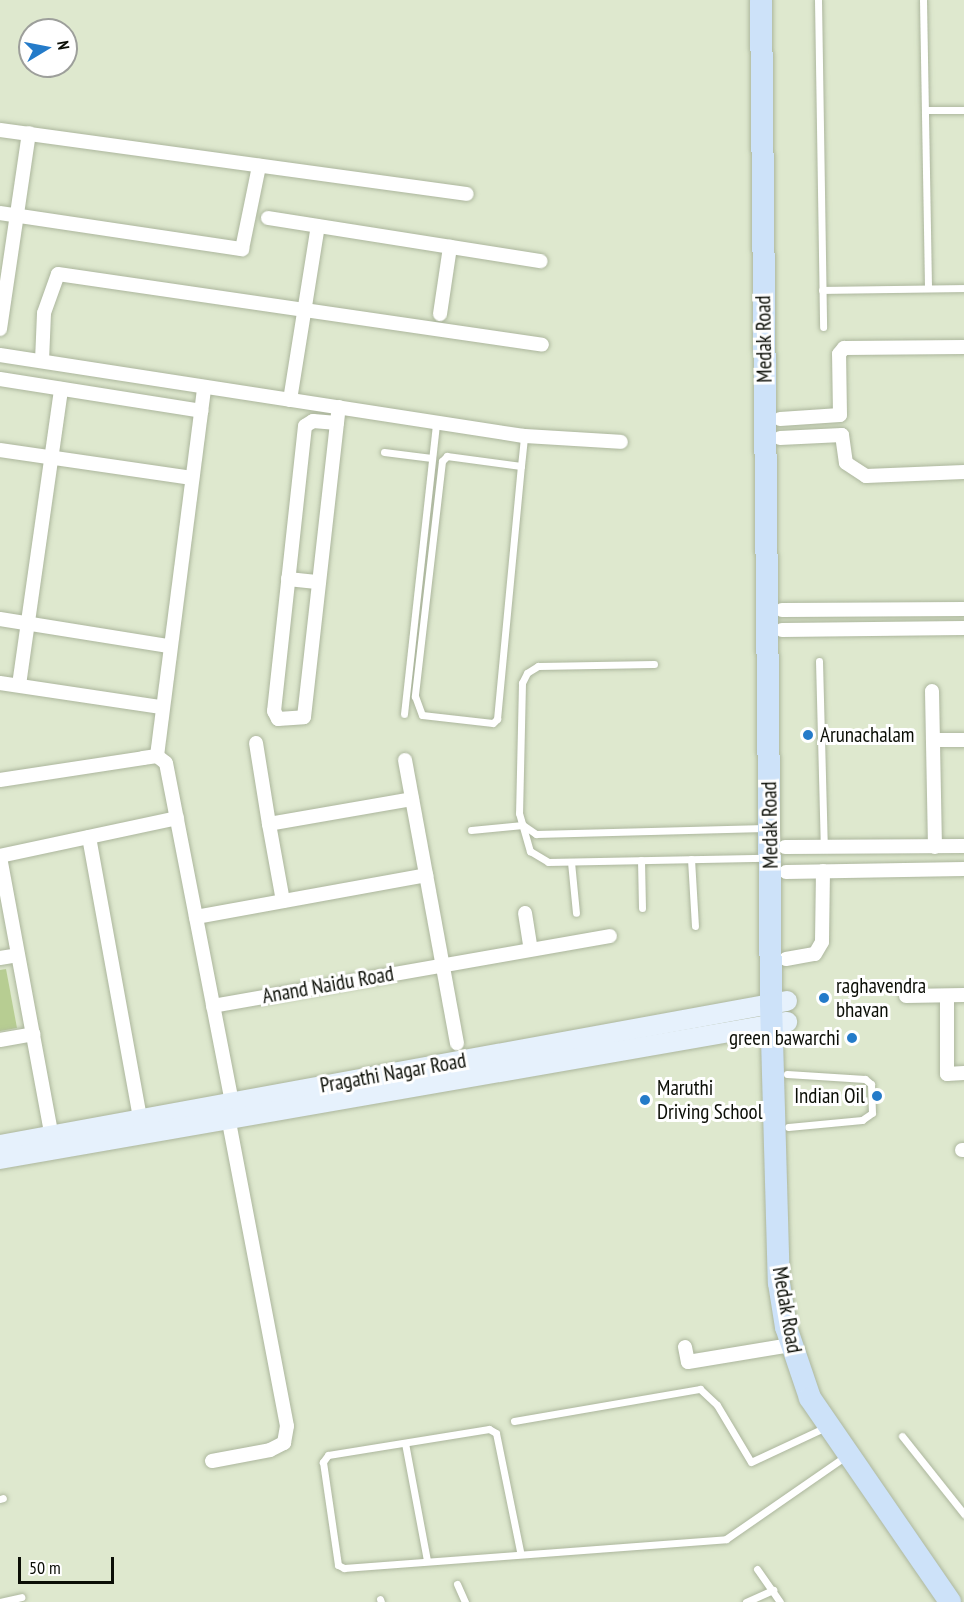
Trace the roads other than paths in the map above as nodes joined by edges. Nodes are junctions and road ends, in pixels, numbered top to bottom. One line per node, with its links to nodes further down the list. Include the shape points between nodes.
1 (761, 0): 11 (main road, Medak Road)
2 (776, 0): 11 (main road, Medak Road)
3 (818, 0): 20 (lane)
4 (923, 0): 5 (lane)
5 (925, 110): 6 (lane); 18 (lane)
6 (964, 110)
7 (0, 130): 8 (street)
8 (29, 133): 9 (street); 13 (street)
9 (259, 166): 10 (street); 13 (street, via 242,249)
10 (467, 194)
11 (770, 194): 39 (main road, Medak Road); 75 (main road, Medak Road)
12 (0, 213): 13 (street)
13 (15, 216): 21 (street)
14 (268, 218): 15 (street)
15 (318, 226): 16 (street); 22 (street)
16 (450, 247): 17 (street); 23 (street)
17 (541, 261)
18 (928, 288): 19 (lane); 20 (lane)
19 (964, 288)
20 (822, 290): 24 (lane)
21 (2, 301): 25 (street)
22 (304, 309): 26 (street); 29 (street, via 58,274 44,313); 33 (street)
23 (440, 314)
24 (823, 327)
25 (0, 329)
26 (542, 345)
27 (964, 347): 36 (street, via 844,348 838,354)
28 (0, 355): 29 (street)
29 (42, 361): 31 (street)
30 (0, 380): 32 (street)
31 (204, 387): 33 (street); 35 (street)
32 (62, 389): 35 (street); 45 (street)
33 (290, 400): 34 (street)
34 (339, 407): 37 (street); 38 (street)
35 (201, 411): 49 (street)
36 (840, 415): 39 (street); 40 (street)
37 (436, 422): 41 (street); 46 (lane)
38 (337, 423): 50 (street, via 313,421 305,426); 51 (street)
39 (780, 428): 40 (street); 54 (main road, Medak Road)
40 (842, 435): 48 (street, via 846,463 866,477)
41 (524, 436): 42 (street); 47 (lane)
42 (621, 442)
43 (0, 450): 45 (street)
44 (384, 452): 46 (lane)
45 (52, 457): 49 (street); 55 (street)
46 (432, 459): 64 (lane)
47 (521, 466): 47 (lane, via 496,719 493,723 422,715 416,696 442,461 447,456)
48 (964, 472)
49 (192, 478): 57 (street)
50 (288, 579): 51 (street); 51 (street, via 274,711 279,719 304,717)
51 (319, 582)
52 (964, 609): 54 (street)
53 (0, 619): 55 (street)
54 (782, 620): 56 (street); 83 (main road, Medak Road)
55 (28, 623): 57 (street); 61 (street)
56 (964, 628)
57 (169, 646): 63 (street)
58 (819, 661): 81 (lane)
59 (654, 664): 74 (lane, via 538,666 527,673 522,683)
60 (0, 683): 61 (street)
61 (19, 685): 63 (street)
62 (932, 691): 65 (street)
63 (161, 707): 68 (street)
64 (404, 714)
65 (933, 740): 66 (street); 80 (street)
66 (964, 740)
67 (256, 743): 73 (street)
68 (157, 756): 70 (street); 72 (street, via 166,763)
69 (405, 760): 71 (street)
70 (0, 780)
71 (412, 799): 73 (street); 90 (street)
72 (177, 818): 77 (street); 95 (street)
73 (270, 824): 91 (street)
74 (524, 825): 75 (lane, via 536,834); 76 (lane); 86 (lane, via 530,851 548,862)
75 (770, 828): 83 (main road, Medak Road)
76 (471, 830)
77 (89, 837): 82 (street); 114 (street)
78 (964, 846): 80 (street)
79 (863, 847): 80 (street); 81 (street); 88 (street)
80 (935, 847)
81 (824, 848): 83 (street)
82 (0, 856): 99 (street)
83 (780, 859): 85 (lane); 89 (street); 101 (main road, Medak Road); 107 (main road, Medak Road)
84 (641, 860): 85 (lane); 86 (lane); 92 (lane)
85 (691, 860): 96 (lane)
86 (571, 862): 94 (lane)
87 (964, 869): 88 (street)
88 (863, 870): 89 (street)
89 (823, 871): 101 (street, via 822,942 815,954)
90 (426, 875): 91 (street); 102 (street)
91 (283, 901): 95 (street)
92 (642, 908)
93 (525, 913): 98 (street)
94 (576, 914)
95 (196, 917): 106 (street)
96 (695, 926)
97 (609, 936): 98 (street, Anand Naidu Road)
98 (531, 949): 102 (street, Anand Naidu Road)
99 (18, 955): 100 (street); 108 (street)
100 (0, 958)
101 (786, 959): 107 (main road, Medak Road)
102 (442, 963): 106 (street, Anand Naidu Road); 110 (street)
103 (964, 995): 105 (street)
104 (906, 996): 105 (street)
105 (947, 996): 111 (street, via 947,1074)
106 (213, 1005): 113 (street)
107 (779, 1012): 110 (main road, Pragathi Nagar Road); 112 (main road, Medak Road); 113 (main road, Pragathi Nagar Road); 119 (main road, Medak Road, via 774,1208 779,1283)
108 (33, 1034): 109 (street); 116 (street)
109 (0, 1040)
110 (458, 1052): 113 (main road, Pragathi Nagar Road)
111 (964, 1073)
112 (787, 1074): 115 (main road, Medak Road); 115 (lane, via 865,1079 871,1084 872,1113 862,1120)
113 (230, 1110): 114 (main road, Pragathi Nagar Road); 116 (main road, Pragathi Nagar Road); 126 (street, via 287,1426 284,1443 270,1450)
114 (140, 1117): 116 (main road, Pragathi Nagar Road)
115 (788, 1127): 128 (main road, Medak Road, via 794,1281 812,1365 836,1415)
116 (53, 1142): 117 (main road, Pragathi Nagar Road); 118 (main road, Pragathi Nagar Road)
117 (0, 1145)
118 (0, 1159)
119 (791, 1345): 120 (street, via 688,1362); 122 (main road, Medak Road)
120 (685, 1347)
121 (513, 1421): 122 (lane, via 700,1389 712,1399 751,1462)
122 (826, 1427): 125 (main road, Medak Road)
123 (902, 1436): 127 (lane)
124 (405, 1443): 129 (lane, via 489,1429 496,1433); 130 (lane); 130 (lane, via 328,1455 323,1462 339,1565)
125 (846, 1456): 128 (main road, Medak Road); 129 (lane, via 726,1539)
126 (212, 1461)
127 (964, 1514)
128 (917, 1545): 134 (main road, Medak Road); 140 (main road, Medak Road)
129 (520, 1551): 130 (lane)
130 (427, 1560)
131 (757, 1569): 133 (lane)
132 (457, 1584): 137 (lane)
133 (773, 1590): 138 (lane); 139 (lane)
134 (964, 1596)
135 (21, 1597): 136 (lane)
136 (0, 1602)
137 (465, 1602)
138 (746, 1602)
139 (780, 1602)
140 (950, 1602)

